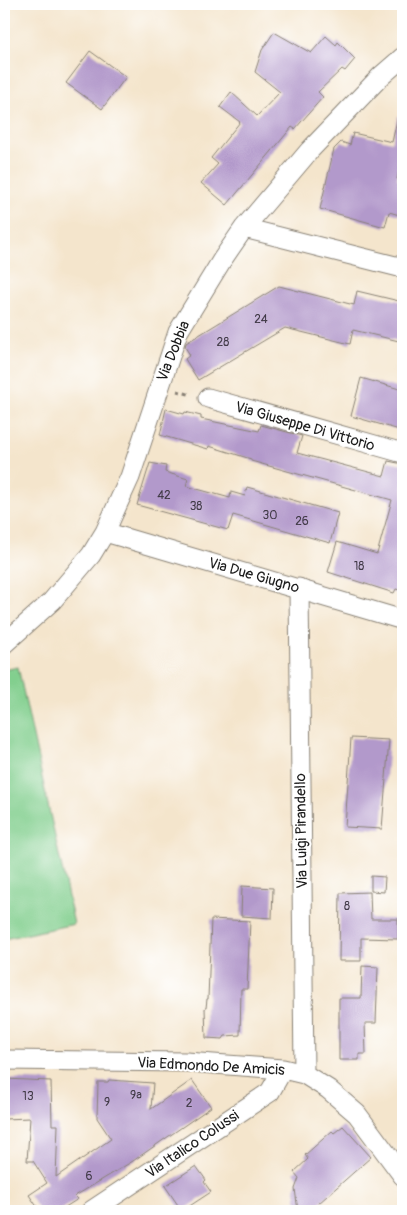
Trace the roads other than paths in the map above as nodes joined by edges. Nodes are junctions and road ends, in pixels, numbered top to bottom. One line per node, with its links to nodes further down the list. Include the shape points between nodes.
1 (403, 57): 2 (street, Via Dobbia, via 310,150)
2 (244, 228): 3 (street); 6 (street, Via Dobbia, via 178,332 130,477)
3 (403, 268)
4 (208, 398): 5 (street, Via Giuseppe Di Vittorio)
5 (403, 453)
6 (105, 532): 7 (street, Via Due Giugno); 9 (street, Via Dobbia, via 91,555 52,601)
7 (299, 588): 8 (street, Via Due Giugno); 12 (street, Via Luigi Pirandello)
8 (403, 620)
9 (4, 644)
10 (4, 1060): 11 (street, Via Edmondo De Amicis, via 186,1062)
11 (283, 1069): 12 (street, Via Edmondo De Amicis); 14 (street, Via Italico Colussi, via 270,1092)
12 (304, 1074): 13 (street, Via Edmondo De Amicis, via 358,1114)
13 (403, 1176)
14 (91, 1211)

